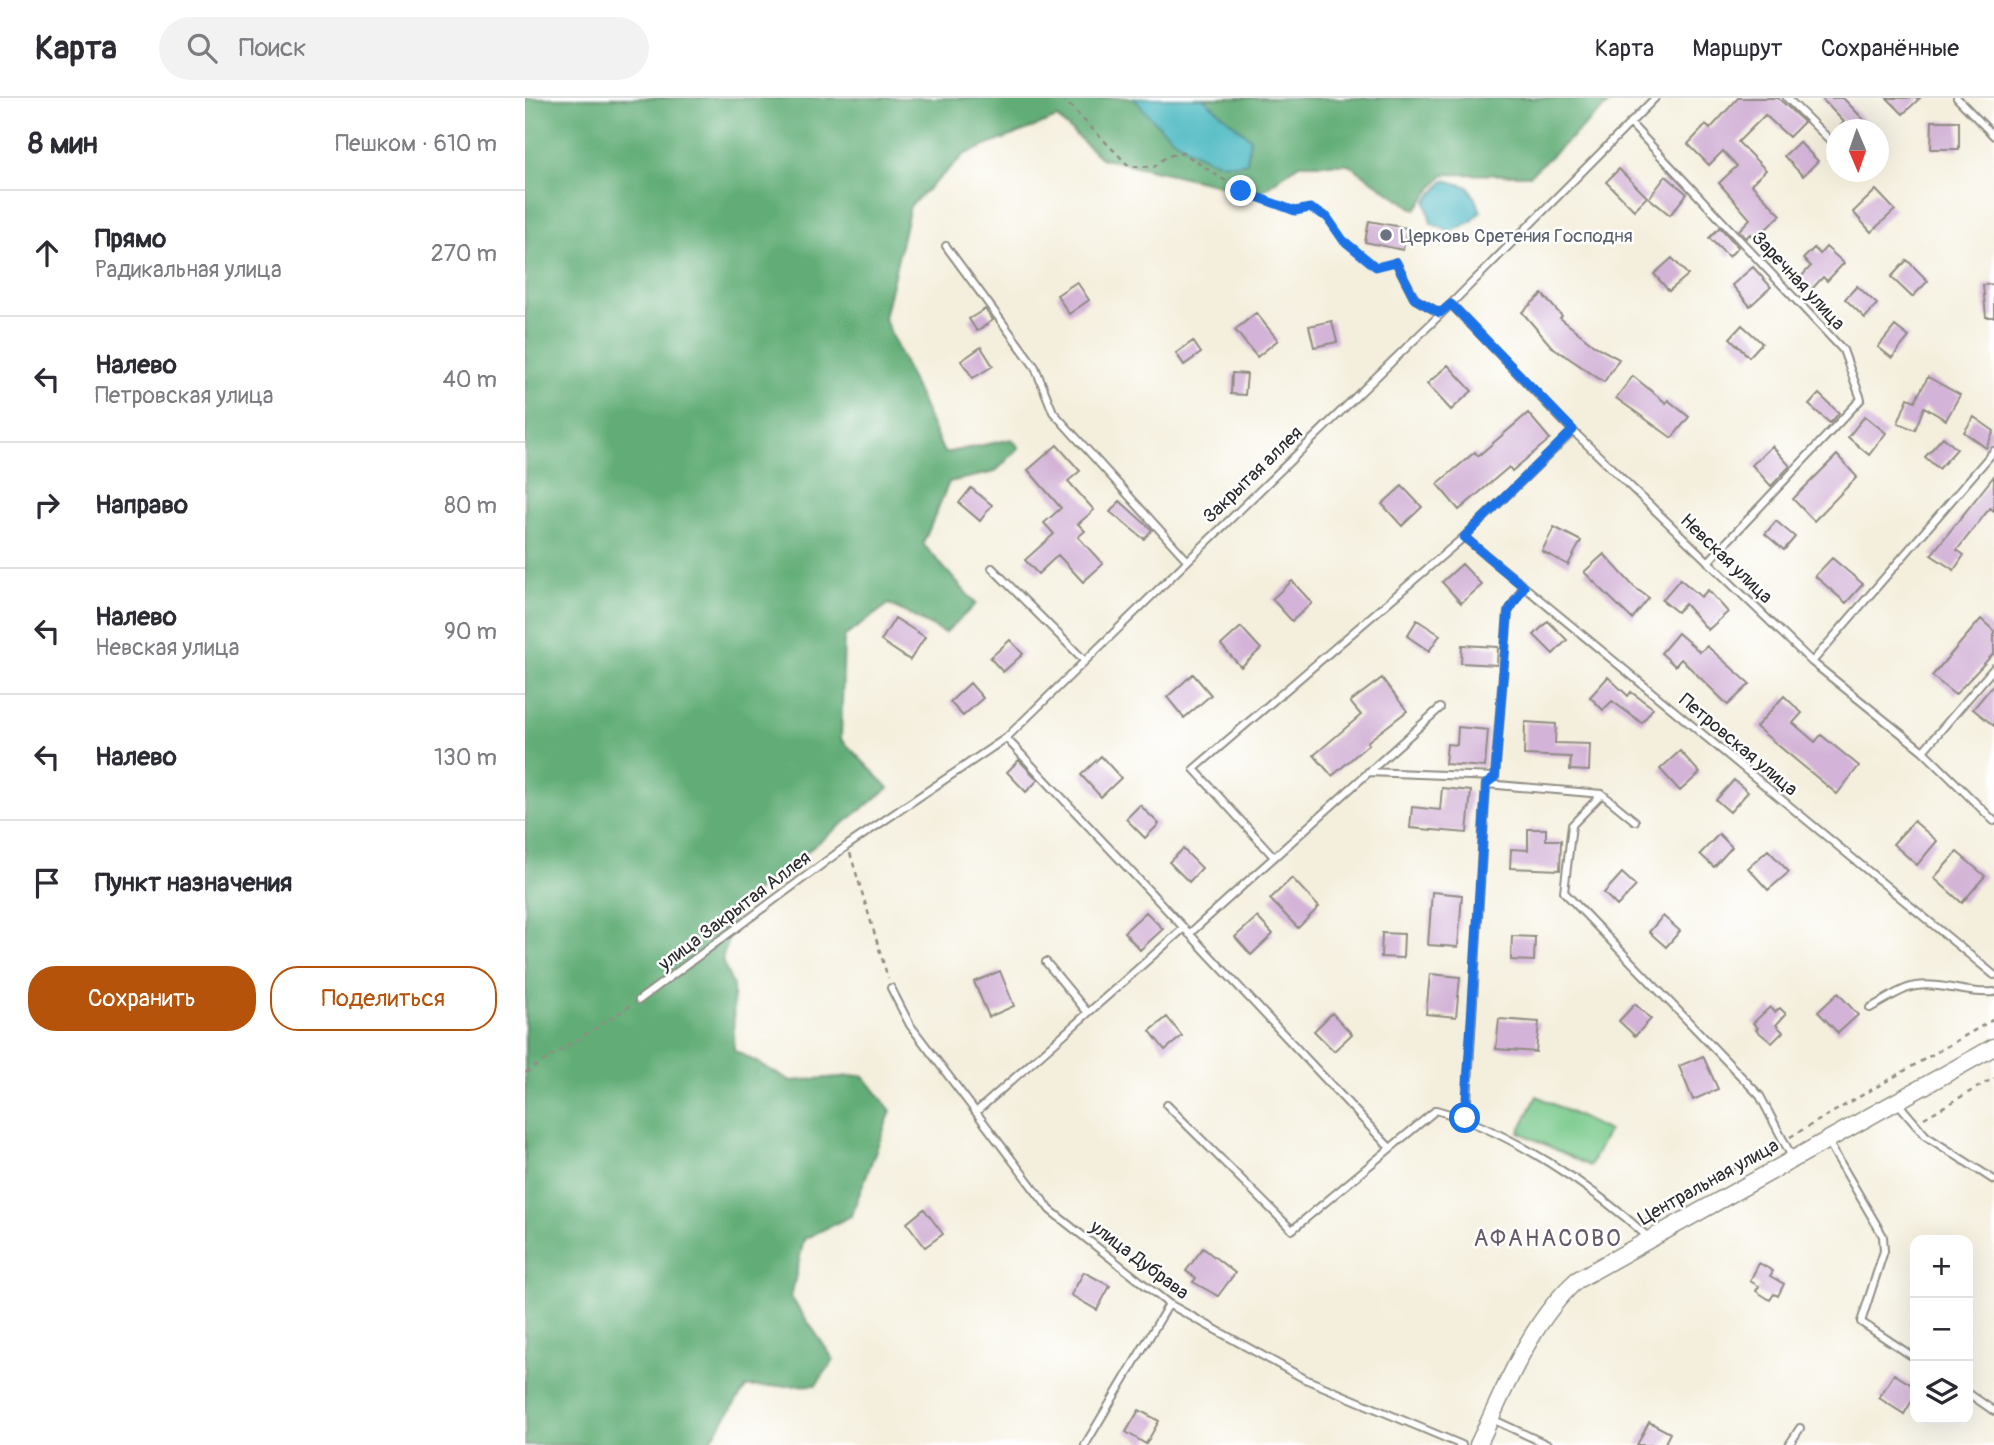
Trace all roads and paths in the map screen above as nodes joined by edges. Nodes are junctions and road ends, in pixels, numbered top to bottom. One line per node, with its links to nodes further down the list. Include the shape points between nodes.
1 (1062, 98): 9 (path, via 1129,166 1154,167 1167,156 1184,152 1241,191 1295,211 1310,208 1327,217 1343,240 1376,267)
2 (1655, 98): 5 (lane, Закрытая аллея)
3 (1787, 98): 6 (lane)
4 (1957, 98): 7 (lane)
5 (1630, 123): 10 (lane, Закрытая аллея); 16 (lane, Заречная улица, via 1843,350 1861,399)
6 (1826, 136)
7 (1994, 136)
8 (946, 246): 15 (lane, via 1035,367 1053,411)
9 (1396, 262): 11 (lane, via 1415,299)
10 (1451, 304): 11 (lane, Закрытая аллея); 12 (lane, Невская улица)
11 (1440, 313): 15 (lane, Закрытая аллея)
12 (1573, 430): 14 (lane); 16 (lane, Невская улица)
13 (1994, 451): 20 (lane)
14 (1464, 537): 18 (lane, Петровская улица); 32 (lane, via 1194,769)
15 (1187, 560): 19 (lane, Закрытая аллея)
16 (1708, 562): 20 (lane, Невская улица)
17 (992, 568): 19 (lane)
18 (1524, 587): 26 (lane, via 1508,612); 35 (lane, Петровская улица)
19 (1084, 660): 23 (lane, Закрытая аллея)
20 (1812, 662): 24 (lane, Невская улица)
21 (1994, 668): 24 (lane)
22 (1440, 708): 25 (lane)
23 (1006, 738): 31 (lane, Закрытая аллея); 33 (lane)
24 (1923, 751): 30 (lane, Невская улица)
25 (1368, 772): 26 (lane); 32 (lane)
26 (1495, 777): 27 (lane)
27 (1486, 784): 28 (lane); 48 (lane)
28 (1602, 794): 29 (lane); 51 (lane, via 1573,825 1564,892 1760,1096)
29 (1635, 821)
30 (1994, 821)
31 (848, 845): 36 (path); 38 (lane, улица Закрытая Аллея)
32 (1274, 857): 33 (lane)
33 (1187, 931): 40 (lane); 52 (lane)
34 (1046, 962): 40 (lane)
35 (1994, 975)
36 (891, 988): 47 (lane, улица Дубрава, via 910,1025)
37 (1994, 992): 39 (lane, via 1915,986)
38 (639, 1000): 43 (path)
39 (1870, 1008)
40 (1088, 1013): 47 (lane)
41 (1994, 1019): 51 (path)
42 (1994, 1047): 45 (street, Центральная улица)
43 (525, 1073)
44 (1994, 1078): 49 (path)
45 (1896, 1101): 49 (lane); 50 (street, Центральная улица)
46 (1167, 1105): 52 (lane, via 1292,1230)
47 (976, 1112): 57 (lane, улица Дубрава, via 1051,1210)
48 (1465, 1118): 52 (lane, via 1436,1110); 55 (lane, via 1569,1175)
49 (1915, 1123): 54 (lane, via 1926,1136)
50 (1827, 1139): 53 (street, Центральная улица); 58 (lane, via 1883,1236 1884,1251 1861,1322)
51 (1784, 1140): 53 (lane); 55 (path)
52 (1390, 1148)
53 (1792, 1157): 56 (street, Центральная улица)
54 (1994, 1180)
55 (1636, 1225): 56 (lane)
56 (1649, 1238): 61 (street, Центральная улица, via 1562,1293 1537,1329)
57 (1169, 1304): 63 (lane); 64 (lane, улица Дубрава, via 1305,1379)
58 (1910, 1355)
59 (1973, 1396): 60 (lane)
60 (1994, 1411)
61 (1491, 1418): 65 (street, Центральная улица); 66 (lane)
62 (1800, 1428): 67 (lane)
63 (1085, 1445)
64 (1462, 1445)
65 (1478, 1445)
66 (1548, 1445)
67 (1789, 1445)

